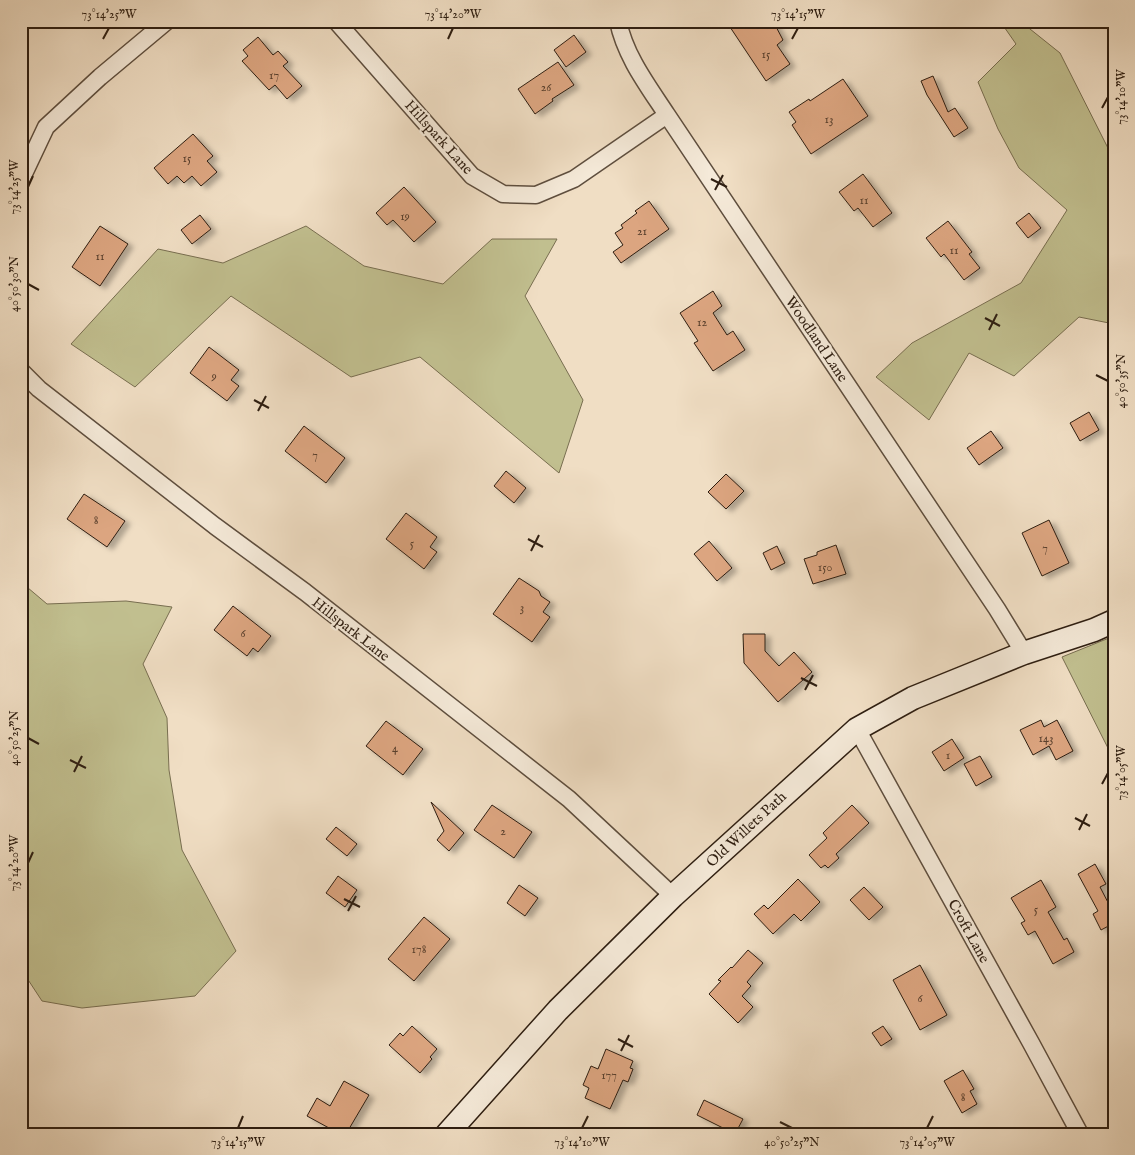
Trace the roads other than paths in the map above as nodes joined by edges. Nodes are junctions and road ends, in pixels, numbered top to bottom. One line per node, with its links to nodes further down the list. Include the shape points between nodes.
1 (168, 21): 5 (street, via 46,127)
2 (336, 21): 4 (street, Hillspark Lane, via 472,176 503,194 536,195 574,179)
3 (618, 21): 4 (street, Woodland Lane, via 621,38 632,60)
4 (667, 115): 8 (street, Woodland Lane)
5 (21, 180)
6 (21, 371): 10 (street, Hillspark Lane, via 54,401 569,799)
7 (1114, 622): 8 (main road, Old Willets Path)
8 (1024, 653): 9 (main road, Old Willets Path, via 913,698)
9 (856, 729): 10 (main road, Old Willets Path); 12 (street, Croft Lane)
10 (673, 896): 11 (main road, Old Willets Path, via 558,1010)
11 (447, 1134)
12 (1080, 1134)

